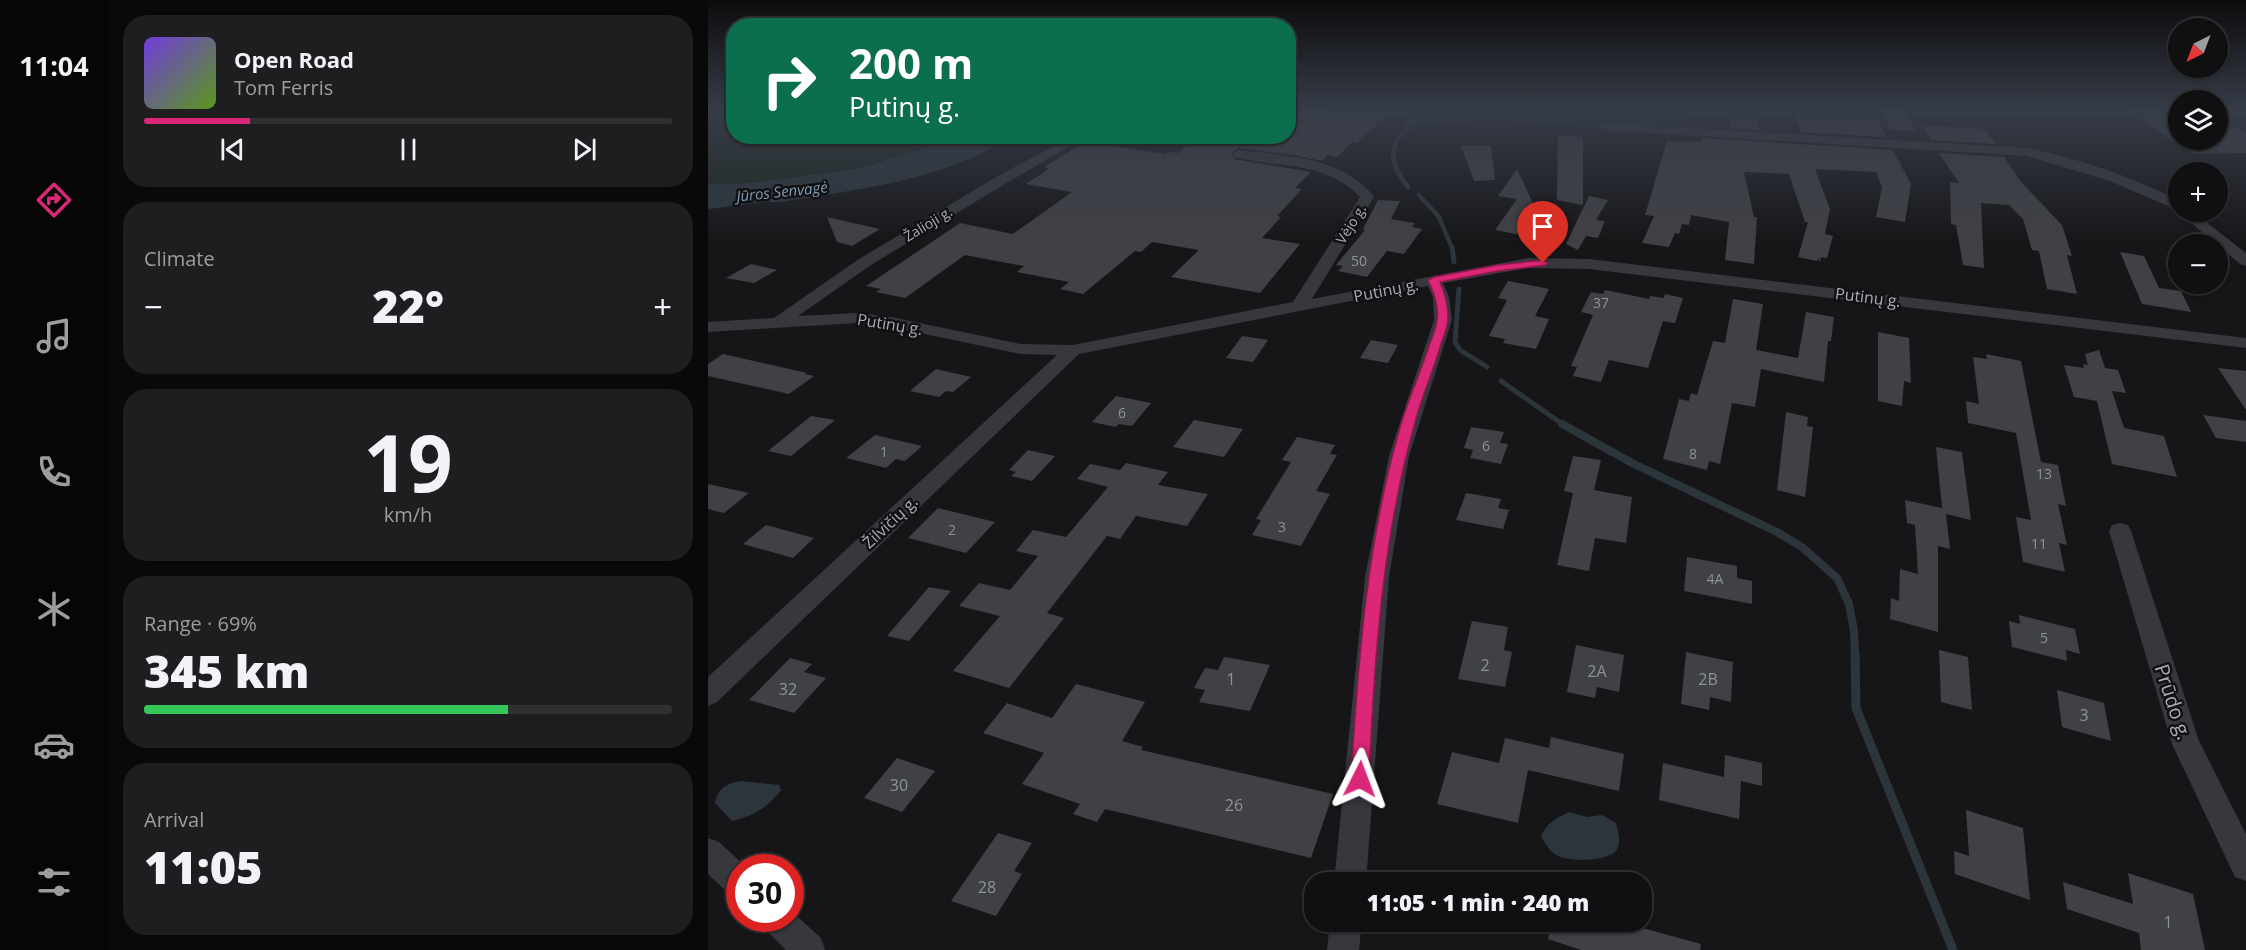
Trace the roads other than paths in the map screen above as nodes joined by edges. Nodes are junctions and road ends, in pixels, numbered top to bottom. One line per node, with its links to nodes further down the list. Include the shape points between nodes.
1 (1048, 154): 9 (street, Žalioji g., via 865,262)
2 (1241, 154): 8 (street, Vėjo g., via 1320,168 1359,187 1367,198)
3 (2039, 154): 4 (street)
4 (2168, 200)
5 (2197, 222): 6 (street)
6 (2246, 261)
7 (1434, 280): 8 (street, Putinų g.); 11 (street, Putinų g., via 1528,263 1589,264); 18 (street, via 1441,297 1443,320 1399,456 1377,577)
8 (1298, 308): 12 (street, Putinų g.)
9 (780, 321): 10 (street, Putinų g.); 12 (street, Putinų g., via 857,318 1021,349)
10 (708, 327)
11 (2246, 343)
12 (1073, 350): 14 (street, Žilvičių g.)
13 (2120, 531): 16 (street, Prūdo g., via 2186,744)
14 (708, 694)
15 (708, 853): 17 (street)
16 (2246, 866)
17 (726, 870)
18 (1351, 872)
19 (790, 932): 21 (street)
20 (1345, 932): 22 (street)
21 (809, 950)
22 (1343, 950)

